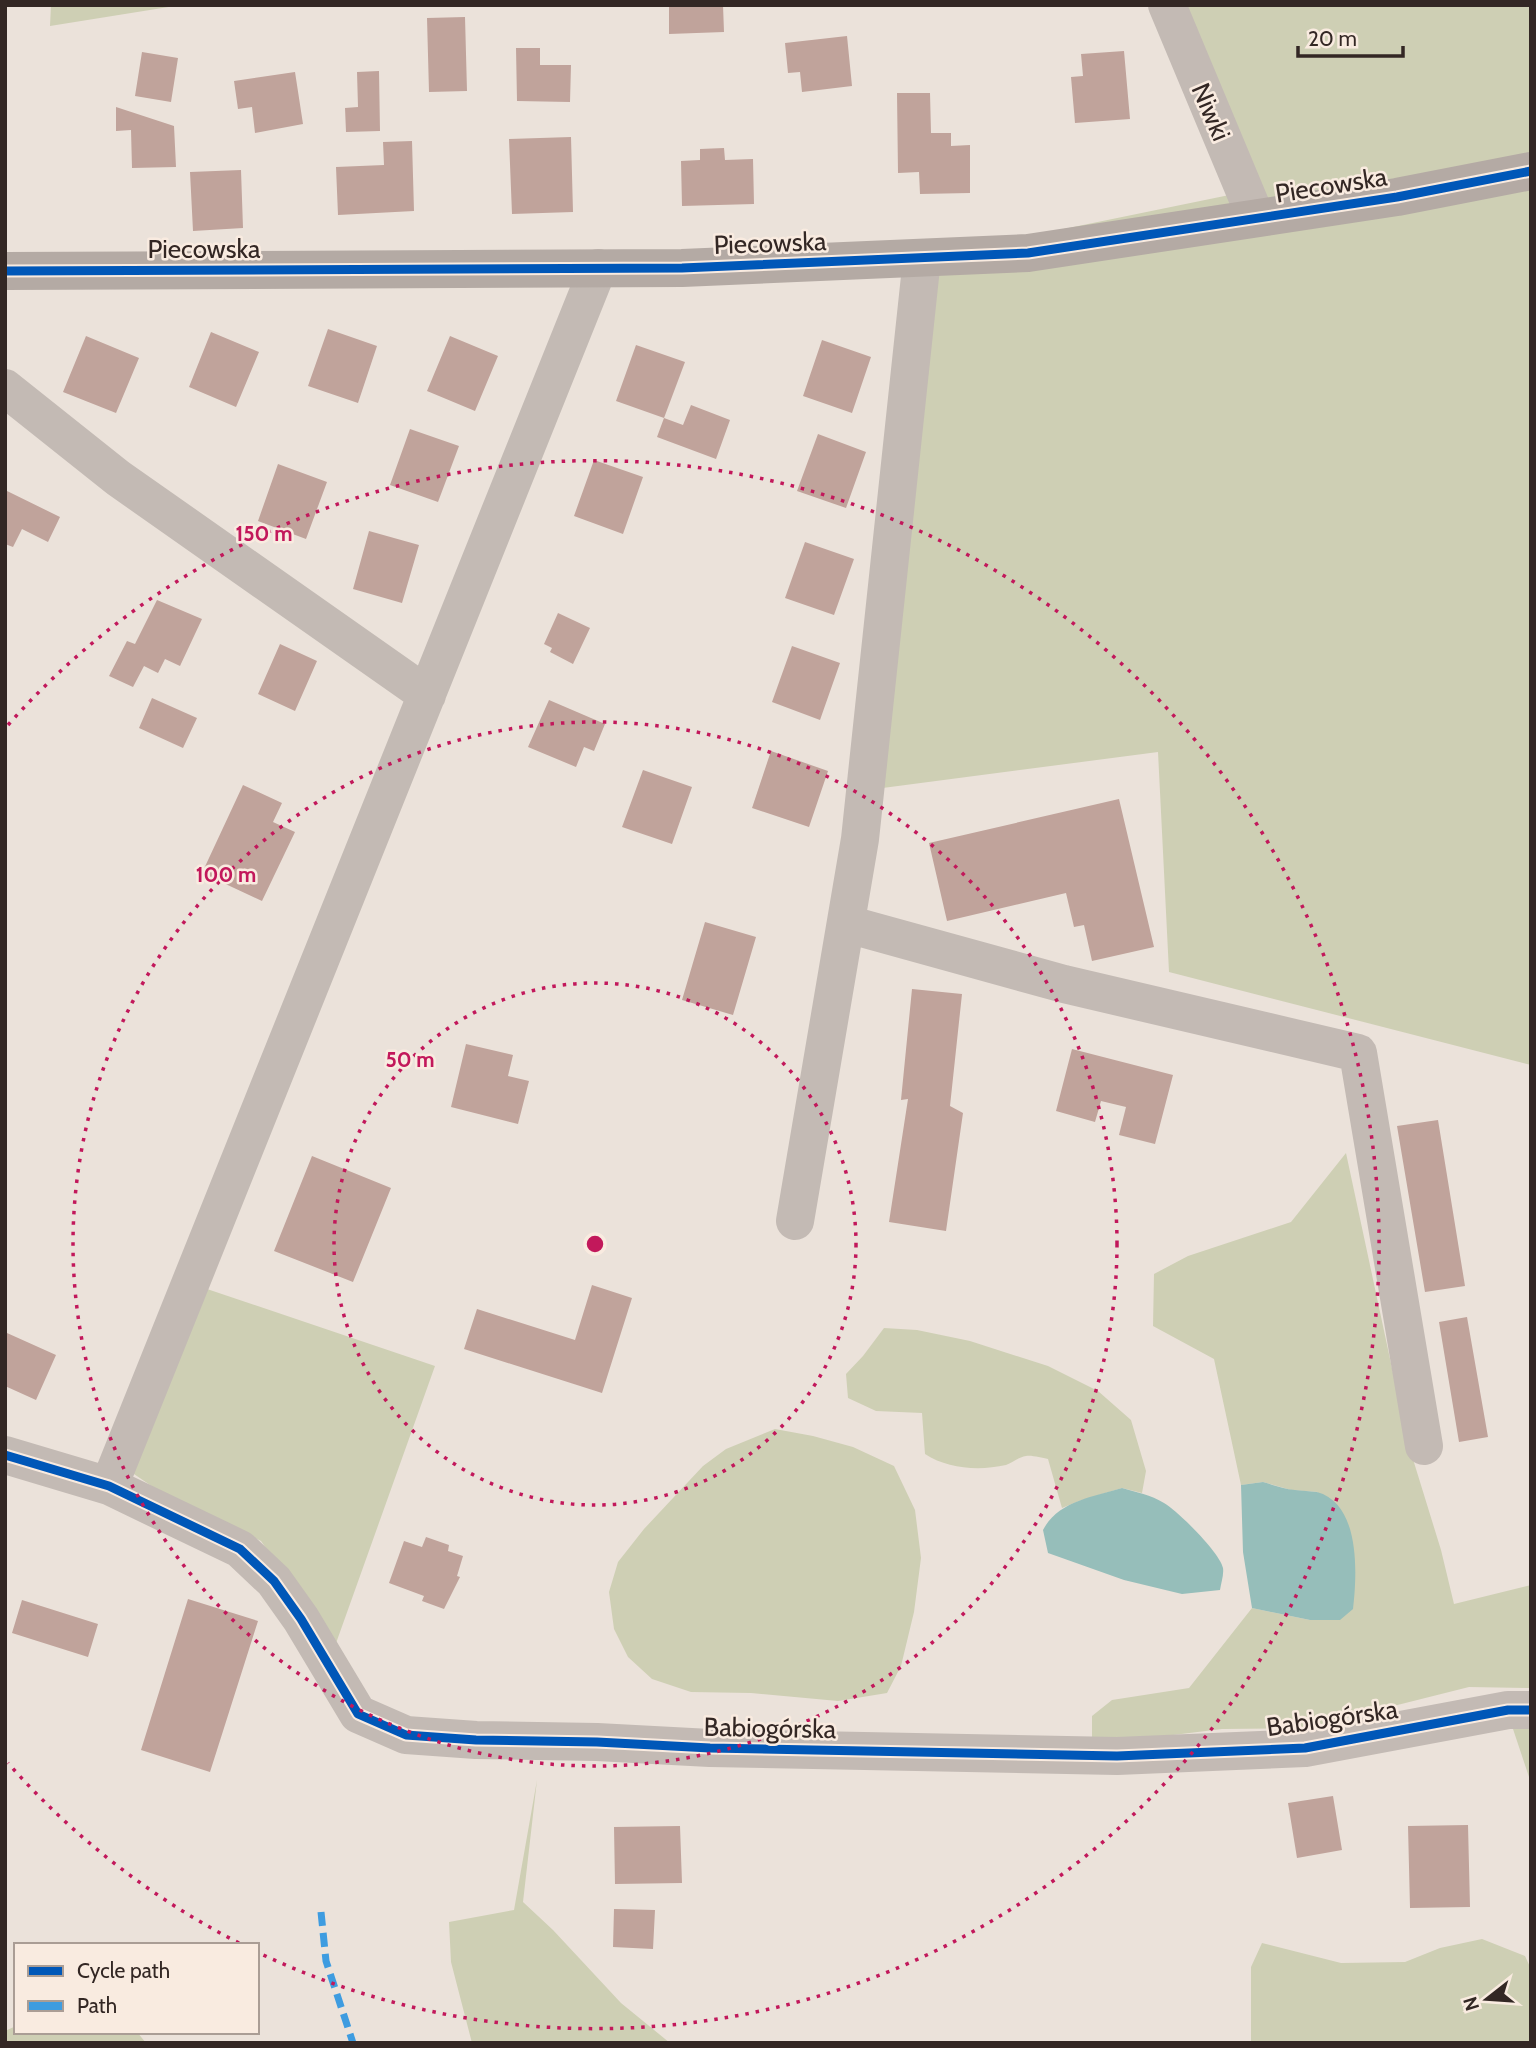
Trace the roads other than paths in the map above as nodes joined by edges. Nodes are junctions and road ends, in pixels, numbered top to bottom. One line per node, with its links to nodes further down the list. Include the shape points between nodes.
1 (1167, 5): 3 (street, Niwki)
2 (1531, 172): 3 (street, Piecowska)
3 (1256, 218): 4 (street, Piecowska, via 1028,253)
4 (922, 258): 5 (street, Piecowska); 9 (street)
5 (598, 268): 6 (street, Piecowska); 8 (street)
6 (5, 271)
7 (5, 388): 8 (street, via 118,478)
8 (427, 695): 13 (street)
9 (847, 925): 10 (street); 11 (street, via 1064,984 1358,1053)
10 (795, 1221)
11 (1424, 1446)
12 (5, 1455): 13 (street, Babiogórska)
13 (109, 1486): 14 (street, Babiogórska, via 240,1549 274,1581 358,1714 406,1735 710,1748 1117,1756 1305,1748 1508,1710)
14 (1531, 1710)

